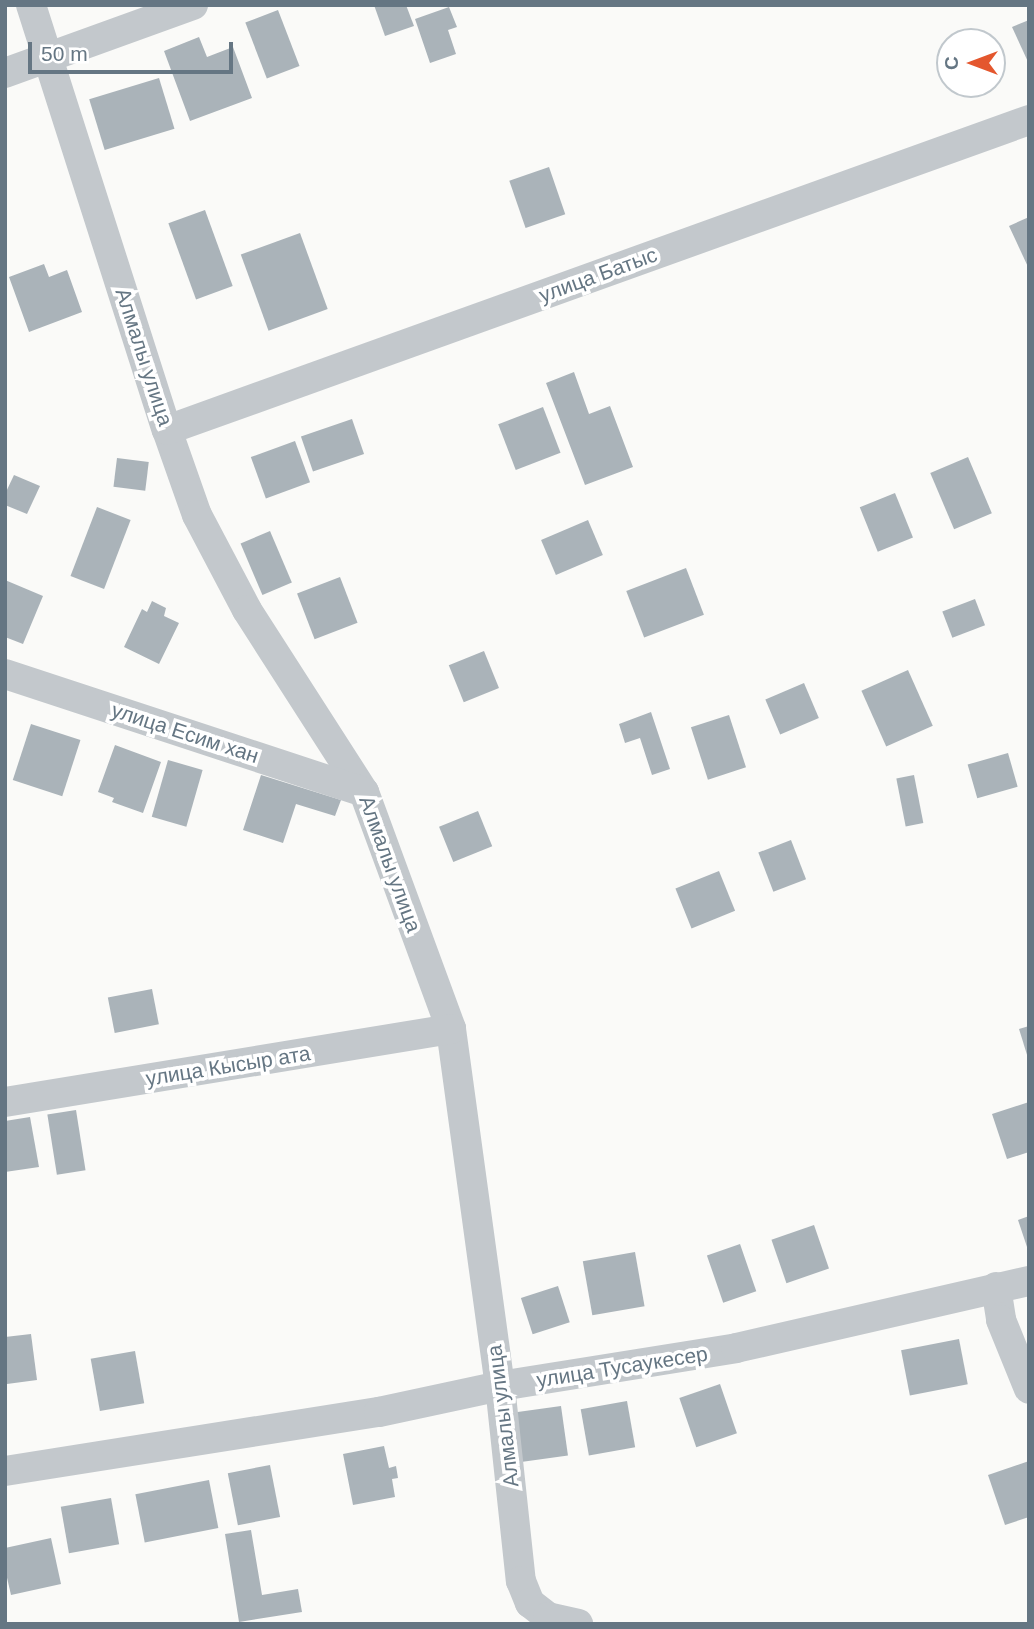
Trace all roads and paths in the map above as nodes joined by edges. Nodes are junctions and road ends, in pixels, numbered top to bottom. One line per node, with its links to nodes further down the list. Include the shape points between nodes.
1 (31, 5): 3 (street, Алмалы улица)
2 (193, 5): 3 (street)
3 (50, 58): 4 (street); 6 (street, Алмалы улица)
4 (5, 73)
5 (1029, 120): 6 (street, улица Батыс)
6 (167, 430): 8 (street, Алмалы улица, via 197,515 247,610)
7 (5, 674): 8 (street, улица Есим хан)
8 (364, 792): 9 (street, Алмалы улица)
9 (451, 1029): 10 (street, улица Кысыр ата); 13 (street, Алмалы улица)
10 (5, 1102)
11 (1029, 1281): 12 (street, улица Тусаукесер)
12 (996, 1287): 13 (street, улица Тусаукесер, via 911,1311 736,1348); 14 (street, via 1001,1320)
13 (500, 1387): 15 (street, улица Тусаукесер, via 379,1412); 16 (street, Алмалы улица, via 521,1581 530,1603 548,1617)
14 (1029, 1389)
15 (5, 1471)
16 (578, 1624)

